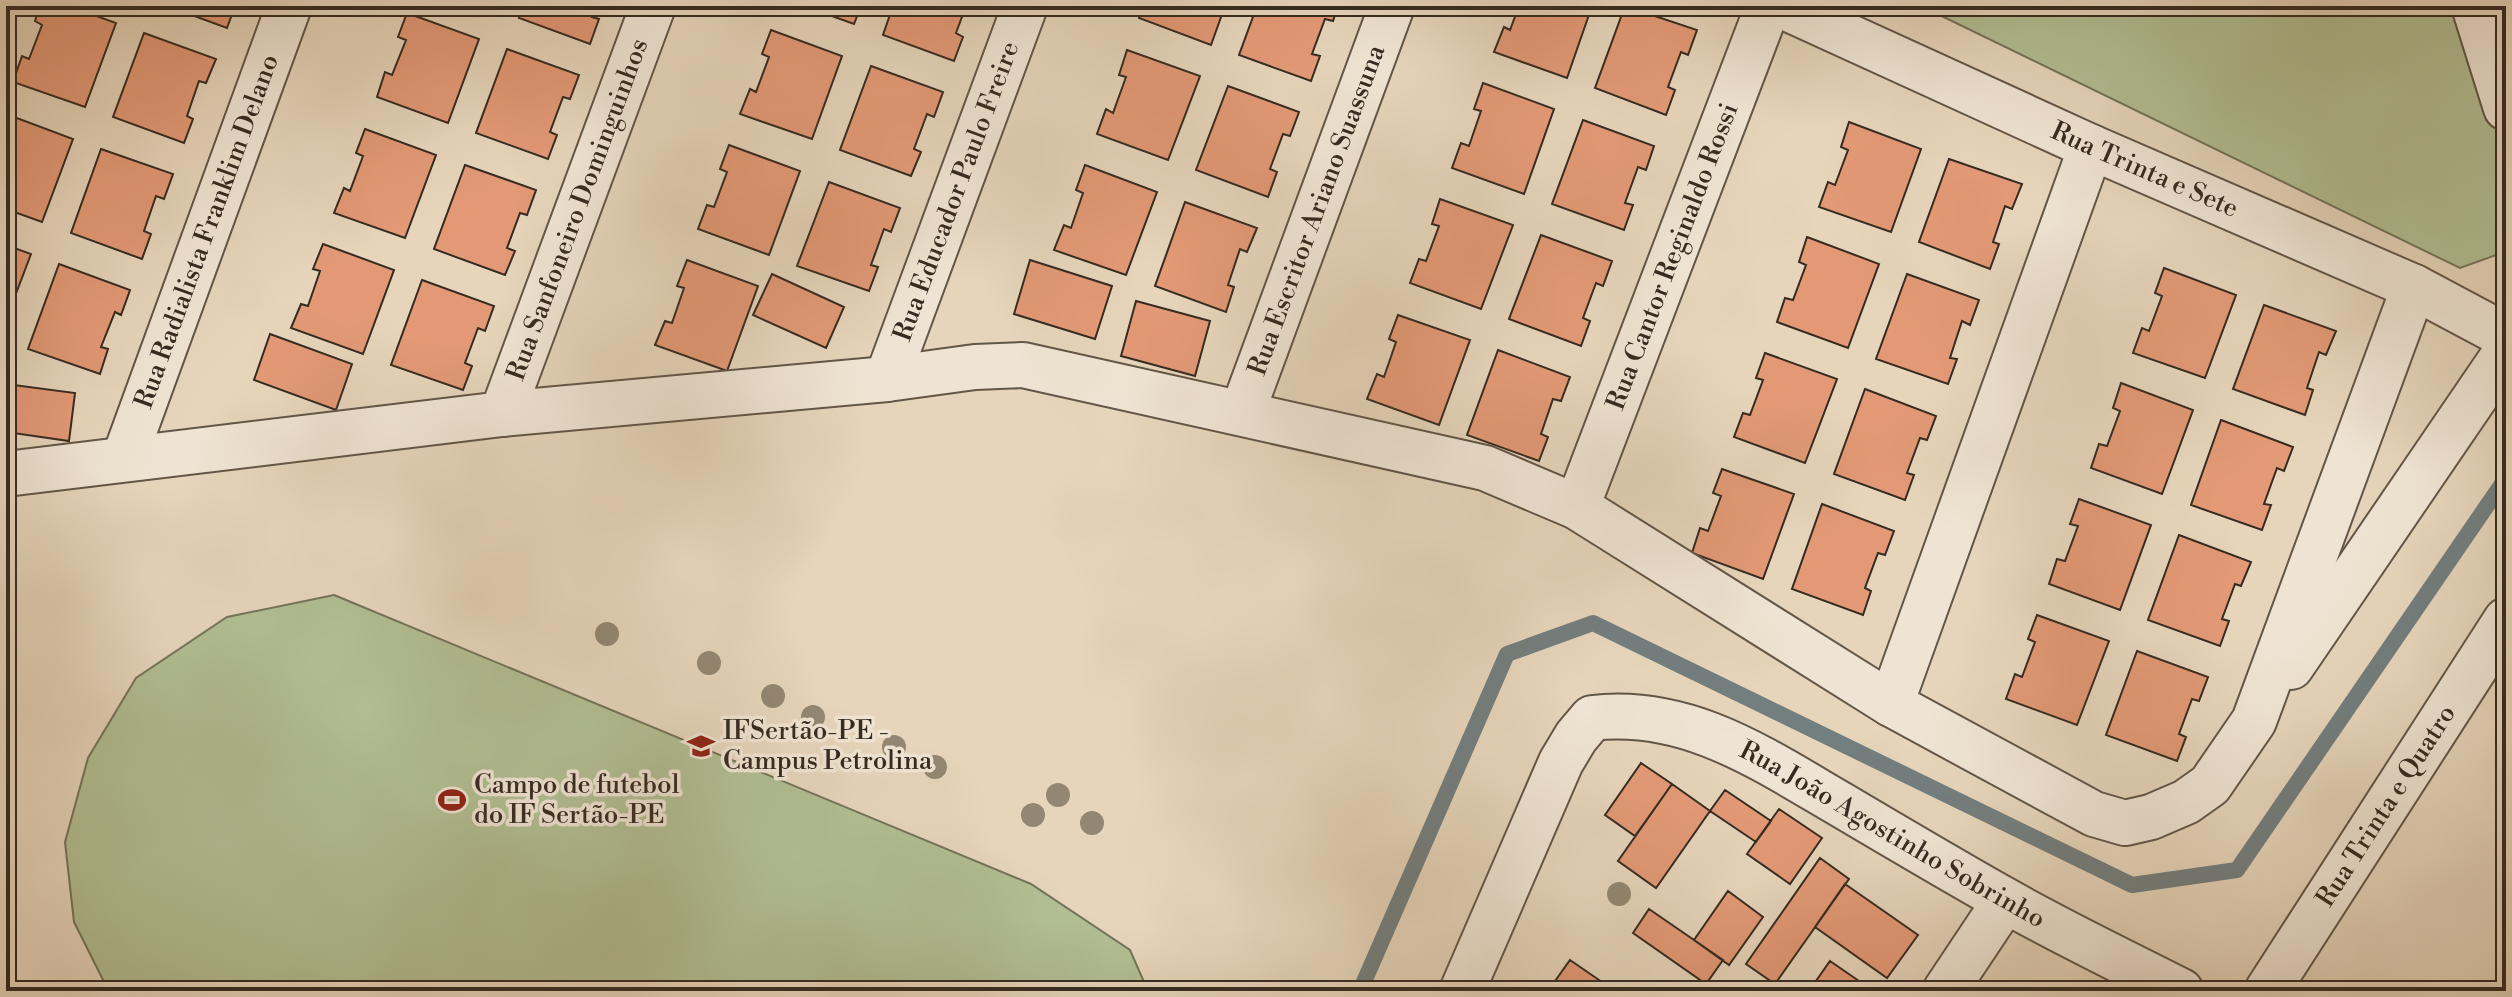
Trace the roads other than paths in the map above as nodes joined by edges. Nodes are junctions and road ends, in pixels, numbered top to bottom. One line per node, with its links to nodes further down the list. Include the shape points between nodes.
1 (289, 6): 16 (street, Rua Radialista Franklim Delano)
2 (653, 6): 15 (street, Rua Sanfoneiro Dominguinhos)
3 (1025, 6): 13 (street, Rua Educador Paulo Freire)
4 (1392, 6): 14 (street, Rua Escritor Ariano Suassuna)
5 (1768, 6): 18 (street, Rua Cantor Reginaldo Rossi)
6 (1782, 6): 9 (street, Rua Trinta e Sete)
7 (2474, 6): 8 (street)
8 (2506, 108)
9 (2091, 147): 10 (street, Rua Trinta e Sete); 20 (street)
10 (2414, 287): 11 (street, Rua Trinta e Sete); 21 (street)
11 (2506, 336)
12 (2506, 352): 21 (street)
13 (887, 379): 14 (street, via 1023,365); 15 (street)
14 (1242, 413): 18 (street, via 1485,468)
15 (502, 414): 16 (street)
16 (124, 459): 17 (street)
17 (6, 474)
18 (1577, 507): 20 (street)
19 (2506, 620): 26 (street, Rua Trinta e Quatro)
20 (1891, 704): 21 (street, via 2094,814 2125,823 2186,802 2210,785)
21 (2254, 721)
22 (2005, 901): 23 (street, Rua João Agostinho Sobrinho, via 1747,750 1652,717 1592,718 1561,762); 24 (street); 25 (street, Rua João Agostinho Sobrinho)
23 (1462, 991)
24 (1945, 991)
25 (2181, 991)
26 (2267, 991)

